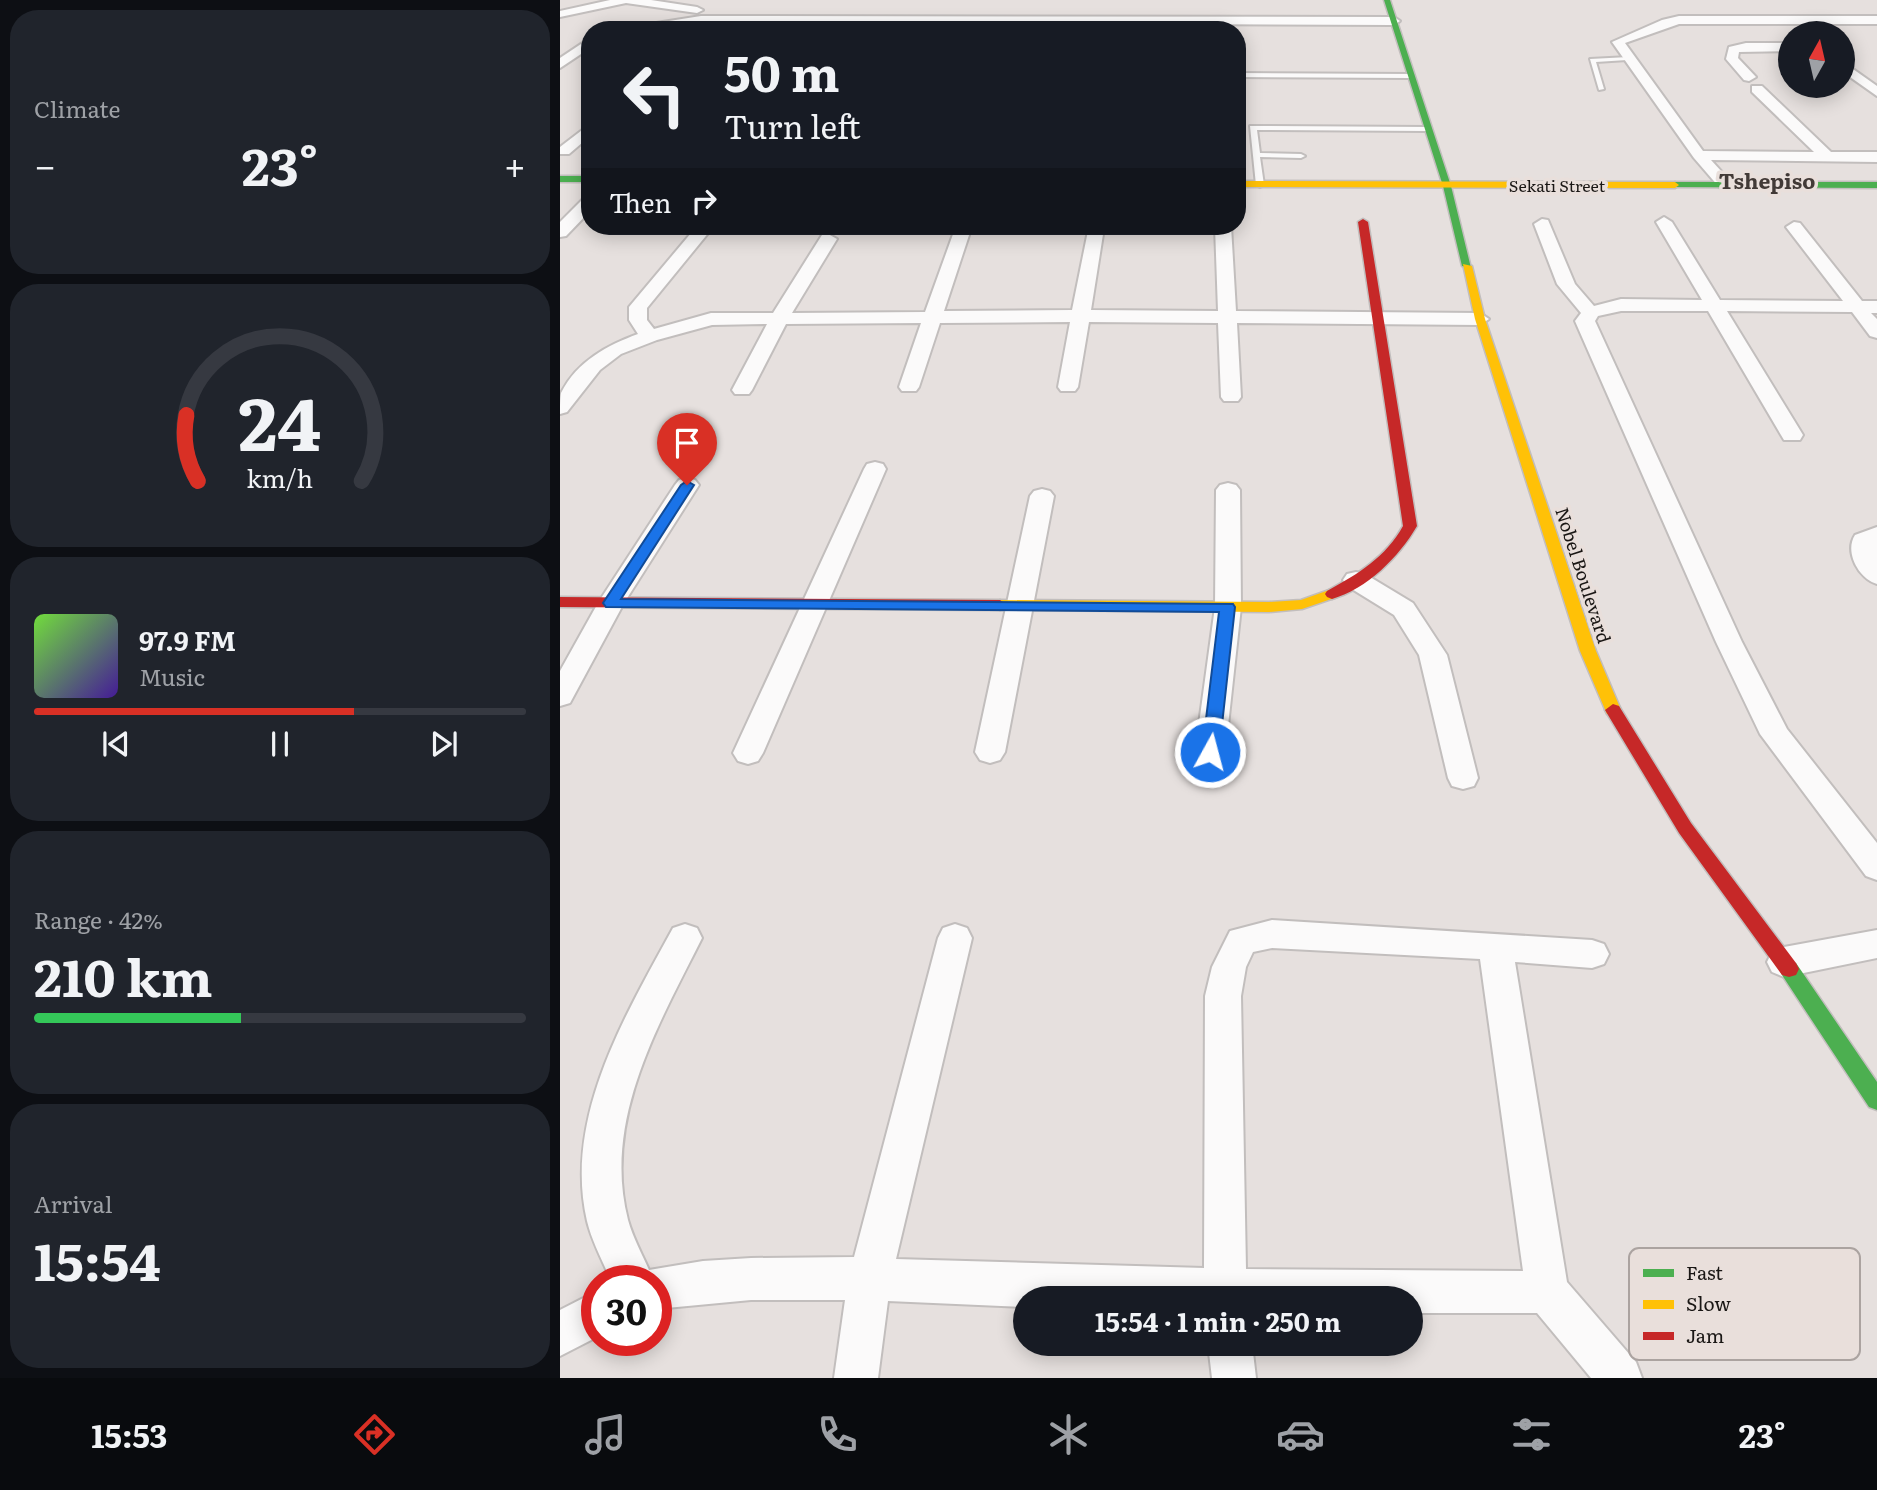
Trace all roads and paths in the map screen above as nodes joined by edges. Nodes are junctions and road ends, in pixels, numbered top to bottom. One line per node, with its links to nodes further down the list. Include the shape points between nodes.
1 (627, 0): 3 (street); 4 (street)
2 (1387, 0): 10 (street, Nobel Boulevard)
3 (560, 14)
4 (737, 19): 5 (street); 8 (street)
5 (798, 19): 9 (street)
6 (1787, 20): 7 (street); 16 (street, via 1666,22 1619,41)
7 (1877, 20)
8 (677, 21)
9 (828, 21)
10 (1394, 21): 11 (street); 20 (street, Nobel Boulevard)
11 (1246, 24)
12 (581, 45): 13 (street)
13 (560, 47)
14 (1778, 47): 30 (street, via 1732,50 1732,59)
15 (581, 48): 17 (street)
16 (1627, 58): 21 (lane, via 1592,60); 28 (street)
17 (560, 64)
18 (1246, 75): 20 (lane)
19 (1855, 75): 22 (street)
20 (1411, 76): 23 (street, Nobel Boulevard)
21 (1601, 89)
22 (1877, 92)
23 (1427, 128): 27 (lane, via 1253,128); 37 (street, Nobel Boulevard)
24 (581, 135): 25 (street)
25 (562, 151): 26 (street)
26 (581, 151)
27 (1256, 155): 29 (lane); 36 (lane)
28 (1699, 155): 30 (street); 35 (street)
29 (1301, 156)
30 (1826, 156): 31 (street)
31 (1877, 156)
32 (560, 179): 33 (street)
33 (581, 179)
34 (1246, 184): 36 (street, Sekati Street)
35 (1725, 184): 37 (street, Sekati Street); 38 (street, Sekati Street)
36 (1259, 185): 37 (street, Sekati Street)
37 (1447, 186): 59 (street, Nobel Boulevard)
38 (1877, 186)
39 (581, 209): 43 (street)
40 (1363, 222): 58 (street)
41 (1664, 222): 50 (street)
42 (1542, 224): 53 (street, via 1572,295)
43 (562, 227)
44 (1794, 227): 51 (street)
45 (698, 235): 61 (street, via 638,307 638,320)
46 (961, 235): 56 (street)
47 (1095, 235): 54 (street)
48 (1224, 235): 57 (street)
49 (828, 239): 55 (street)
50 (1716, 306): 51 (street); 53 (street, via 1621,305); 67 (street)
51 (1856, 307): 52 (street); 60 (street)
52 (1877, 307)
53 (1591, 312): 85 (street, via 1585,327 1774,734)
54 (1081, 316): 56 (street); 57 (street); 63 (street)
55 (780, 317): 56 (street); 61 (street, via 711,319); 64 (street)
56 (934, 317): 62 (street)
57 (1229, 317): 58 (street); 65 (street)
58 (1377, 319): 59 (street); 74 (street, via 1410,526 1389,556)
59 (1480, 319): 91 (street, Nobel Boulevard, via 1607,700 1685,828)
60 (1877, 332)
61 (650, 336): 66 (street, via 603,358)
62 (909, 387)
63 (1068, 387)
64 (742, 390)
65 (1231, 397)
66 (560, 408)
67 (1792, 435)
68 (874, 469): 77 (street)
69 (687, 485): 76 (street)
70 (1228, 490): 79 (street)
71 (1042, 496): 78 (street)
72 (1877, 534): 73 (street, via 1864,540 1863,547)
73 (1877, 576)
74 (1356, 580): 79 (street, via 1302,604); 84 (street, via 1404,609 1433,655)
75 (560, 602): 76 (street)
76 (611, 603): 77 (street); 80 (street)
77 (816, 605): 78 (street); 83 (street)
78 (1021, 606): 79 (street); 81 (street)
79 (1227, 607): 82 (street)
80 (560, 696)
81 (990, 752)
82 (1210, 752)
83 (748, 753)
84 (1463, 778)
85 (1877, 867)
86 (685, 937): 93 (street, via 631,1041 613,1093 603,1148 606,1213)
87 (955, 938): 94 (street)
88 (1877, 944): 91 (street)
89 (1495, 946): 90 (street); 96 (street, via 1272,933 1242,941 1229,967 1223,996); 98 (street)
90 (1592, 954)
91 (1784, 962): 92 (street, Nobel Boulevard)
92 (1877, 1100)
93 (626, 1265)
94 (869, 1281): 95 (street, via 780,1276); 97 (street); 103 (street)
95 (672, 1286)
96 (1225, 1286)
97 (1013, 1287)
98 (1548, 1292): 99 (street); 105 (street)
99 (1423, 1293)
100 (581, 1322): 101 (street)
101 (560, 1334)
102 (1231, 1356): 104 (street)
103 (856, 1378)
104 (1234, 1378)
105 (1620, 1378)

